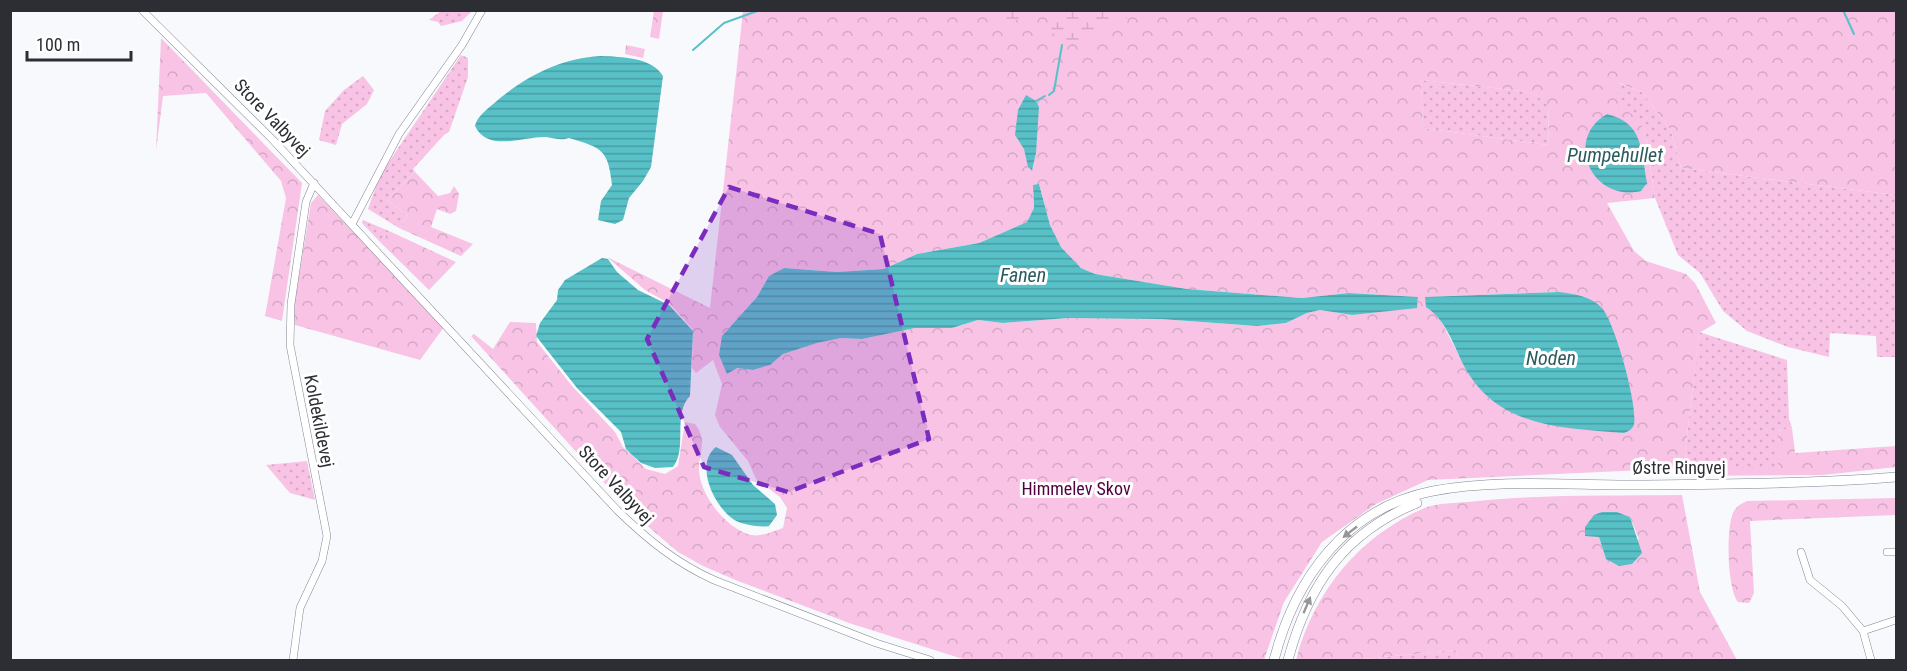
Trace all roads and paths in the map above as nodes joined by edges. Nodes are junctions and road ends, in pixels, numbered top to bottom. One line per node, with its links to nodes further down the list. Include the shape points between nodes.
1 (142, 10): 3 (street, Store Valbyvej)
2 (482, 10): 4 (street, via 399,134)
3 (314, 183): 4 (street, Store Valbyvej); 12 (street, Koldekildevej, via 302,224 291,304 290,345 327,536 322,561 300,608)
4 (352, 224): 13 (street, Store Valbyvej, via 617,510 670,557 714,580)
5 (1896, 477): 6 (main road, Østre Ringvej, via 1811,484)
6 (1462, 488): 14 (main road, Østre Ringvej, one-way to 14, via 1431,492 1398,503 1353,529 1333,546 1300,589); 15 (main road, Østre Ringvej, one-way to 6, via 1309,600 1344,550 1402,509)
7 (1801, 552): 11 (street, via 1810,580 1842,606)
8 (1887, 552): 9 (street)
9 (1896, 552)
10 (1896, 620): 11 (street)
11 (1863, 631): 16 (street)
12 (293, 660)
13 (930, 660)
14 (1274, 660)
15 (1288, 660)
16 (1871, 660)

